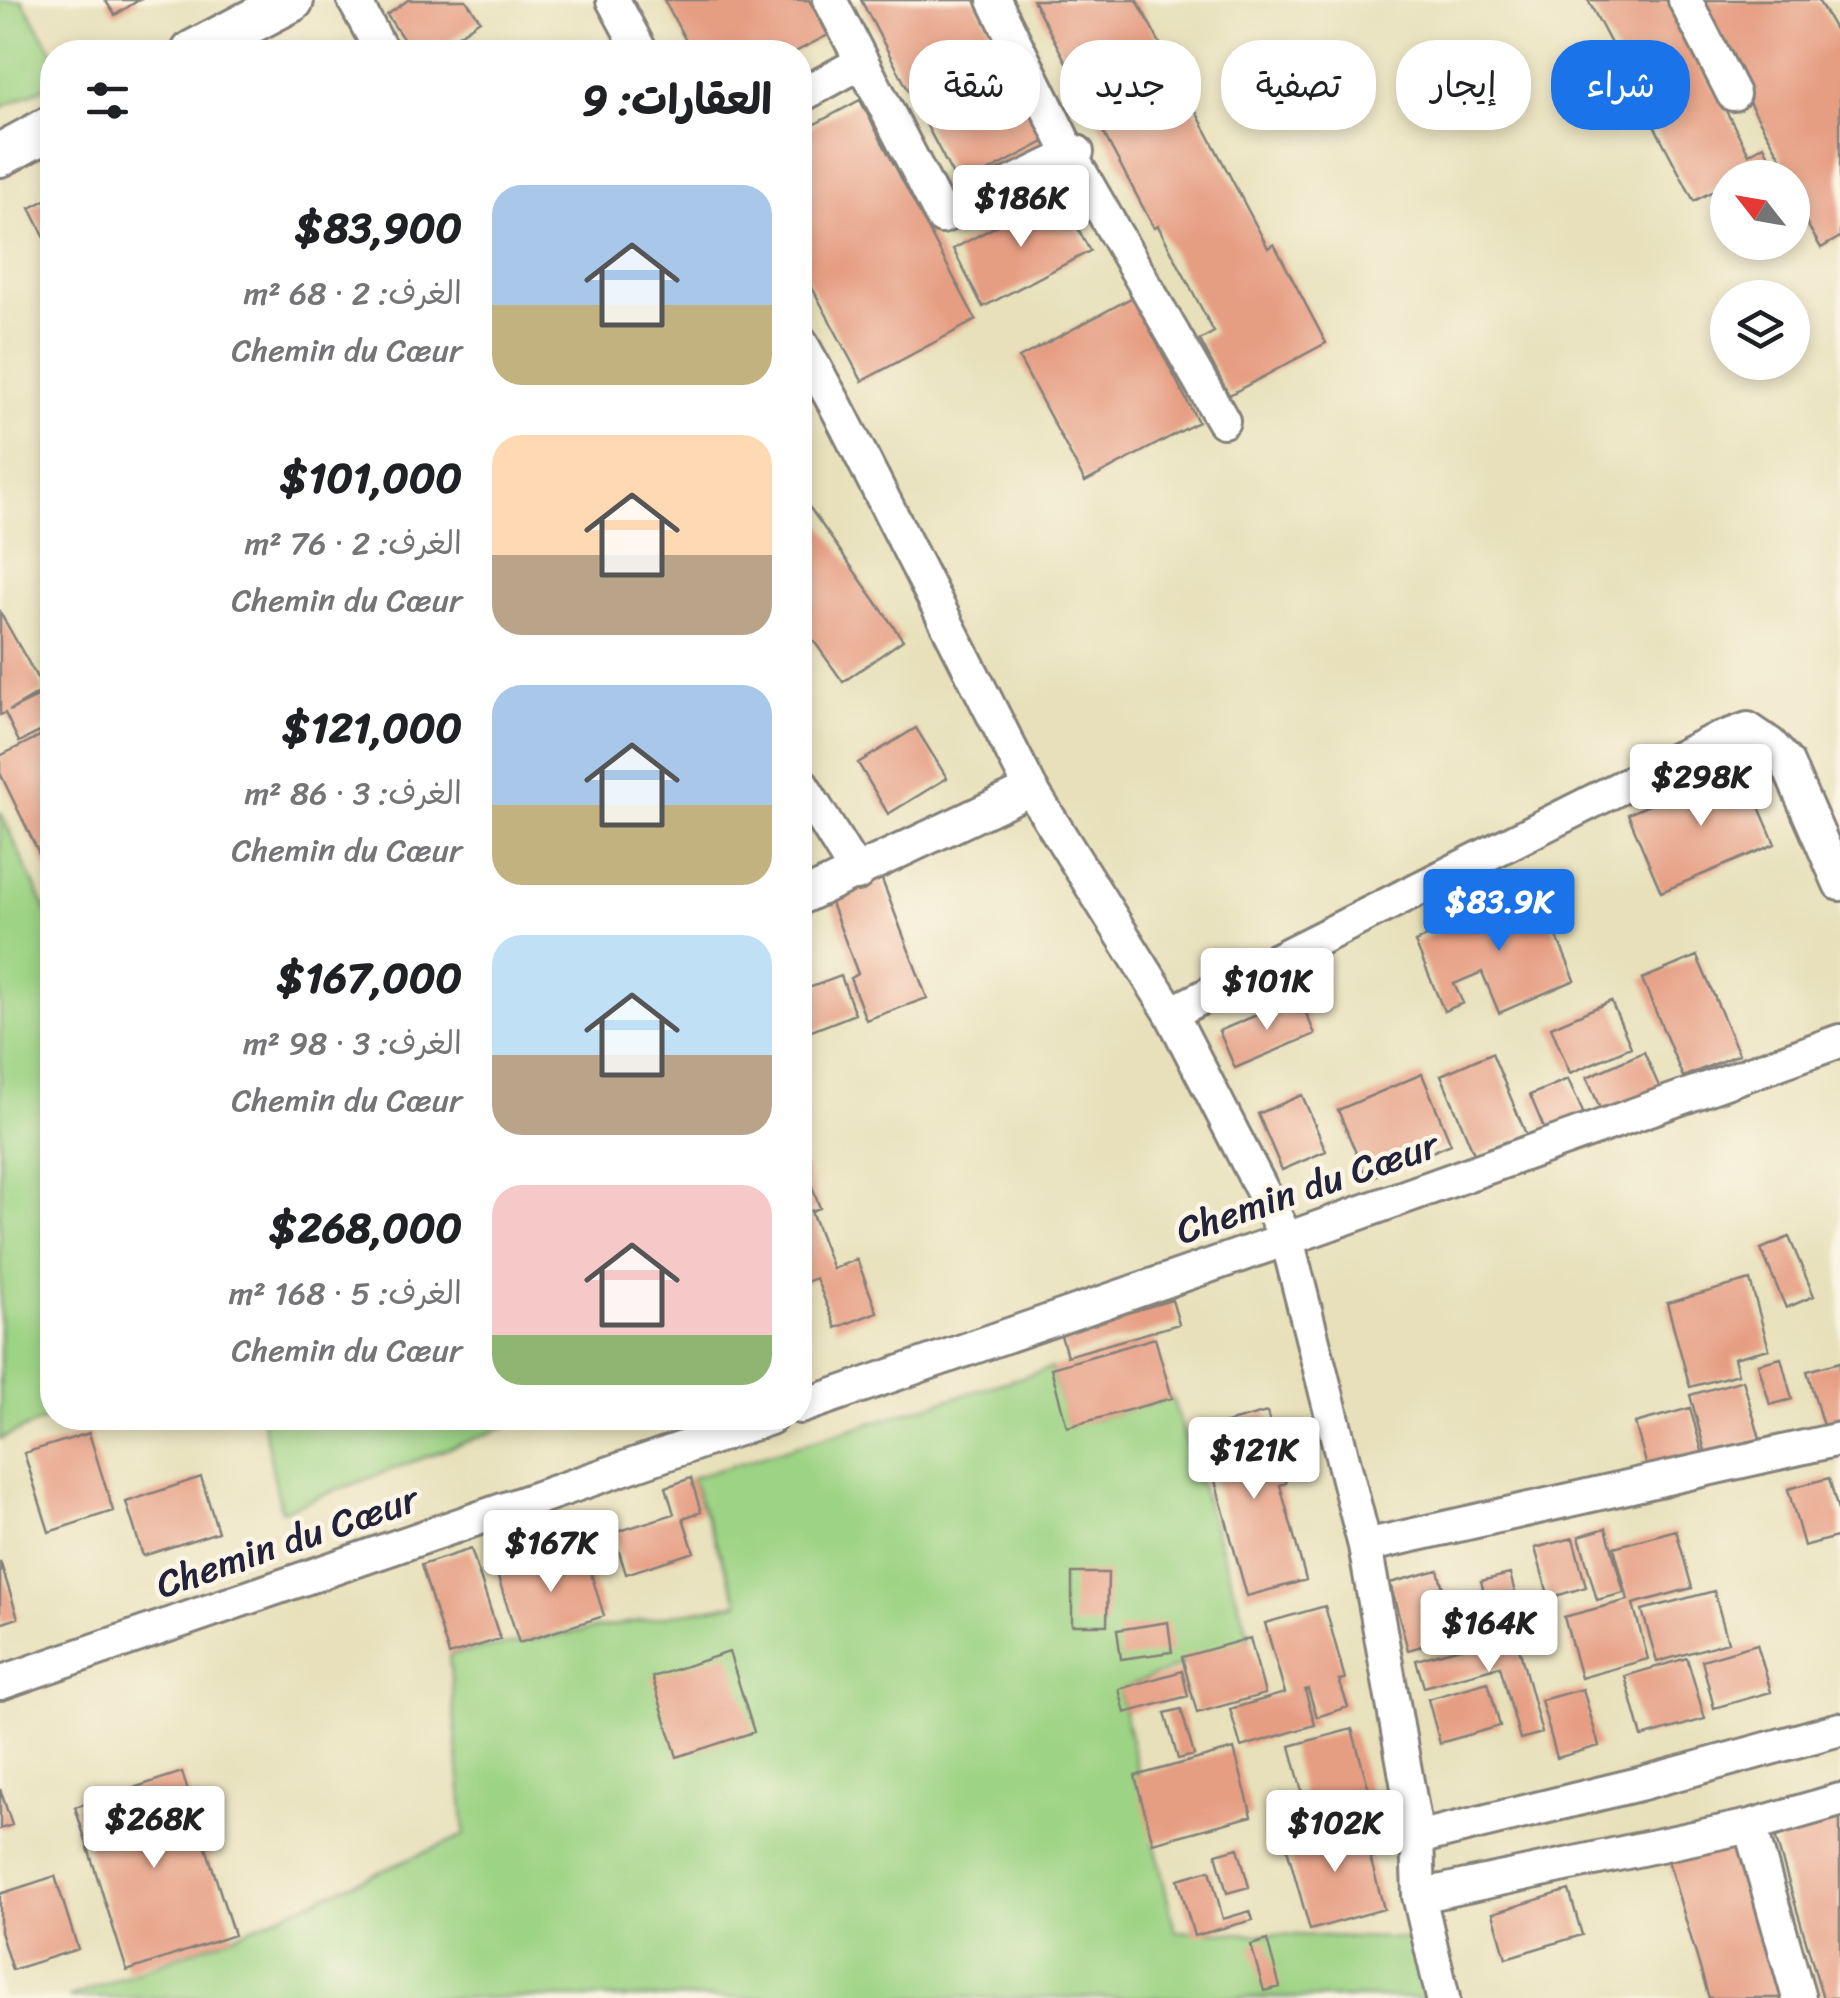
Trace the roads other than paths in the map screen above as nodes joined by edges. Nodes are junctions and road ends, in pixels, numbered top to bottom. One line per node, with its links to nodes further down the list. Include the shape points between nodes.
1 (292, 0): 7 (street)
2 (354, 0): 8 (street)
3 (613, 0): 9 (street)
4 (830, 0): 10 (street)
5 (994, 0): 14 (street)
6 (1686, 0): 12 (street)
7 (216, 40)
8 (376, 40)
9 (635, 40)
10 (862, 62): 11 (street); 14 (street, via 942,218)
11 (812, 89)
12 (1733, 94)
13 (40, 133): 15 (street)
14 (1074, 154): 17 (street)
15 (0, 155)
16 (812, 362): 18 (street)
17 (1222, 421)
18 (1032, 789): 20 (street); 23 (street)
19 (812, 801): 20 (street)
20 (857, 874): 22 (street)
21 (1840, 884): 23 (street, via 1787,762 1748,729)
22 (812, 893)
23 (1171, 1014): 25 (street)
24 (1840, 1040): 25 (street, Chemin du Cœur)
25 (1287, 1239): 26 (street, Chemin du Cœur); 29 (street)
26 (812, 1403)
27 (735, 1430): 30 (street, Chemin du Cœur)
28 (1840, 1439): 29 (street)
29 (1365, 1546): 34 (street)
30 (0, 1684)
31 (1840, 1729): 34 (street)
32 (1840, 1800): 33 (street)
33 (1750, 1826): 35 (street); 37 (street)
34 (1416, 1838): 35 (street)
35 (1419, 1896): 36 (street)
36 (1443, 1998)
37 (1799, 1998)

